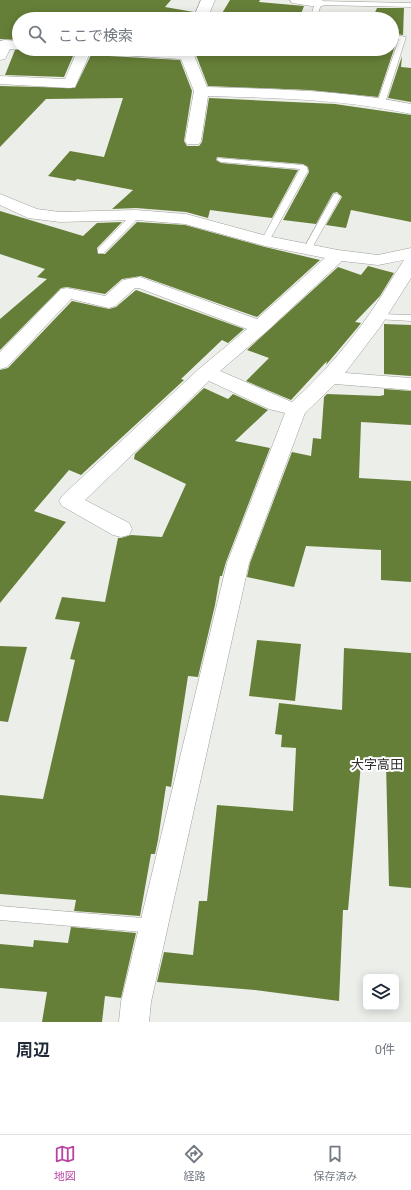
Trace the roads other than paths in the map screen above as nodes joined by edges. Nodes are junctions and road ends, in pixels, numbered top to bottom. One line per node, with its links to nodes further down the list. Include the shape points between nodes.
1 (208, 0): 5 (street)
2 (297, 0): 3 (street)
3 (318, 3): 4 (lane); 6 (lane)
4 (411, 5)
5 (203, 12)
6 (315, 12)
7 (399, 37): 9 (lane, via 403,37)
8 (12, 44): 10 (street, via 5,44)
9 (399, 49)
10 (0, 56)
11 (82, 56): 14 (street, via 70,84)
12 (189, 56): 15 (street)
13 (397, 56): 16 (lane)
14 (0, 80)
15 (202, 91): 16 (street, via 295,94); 18 (street)
16 (381, 103): 17 (street)
17 (411, 110)
18 (193, 142)
19 (221, 160): 23 (lane, via 303,167 304,171)
20 (337, 196): 24 (lane)
21 (0, 199): 22 (street, via 34,214 60,217)
22 (136, 216): 23 (street, via 186,220); 25 (lane)
23 (265, 241): 24 (street)
24 (308, 248): 27 (street)
25 (101, 251)
26 (411, 253): 27 (street, via 378,260)
27 (338, 255): 31 (street)
28 (411, 263): 29 (street)
29 (379, 317): 30 (lane); 34 (street)
30 (411, 318)
31 (260, 327): 32 (street, via 140,282 129,284 108,302 67,293); 33 (street)
32 (0, 363)
33 (207, 372): 36 (street, via 276,404); 37 (street, via 70,501)
34 (330, 378): 35 (street); 36 (street)
35 (411, 384)
36 (296, 410): 39 (street, via 238,563)
37 (121, 529)
38 (0, 913): 39 (lane)
39 (154, 926): 40 (street, via 136,1002)
40 (134, 1022)

